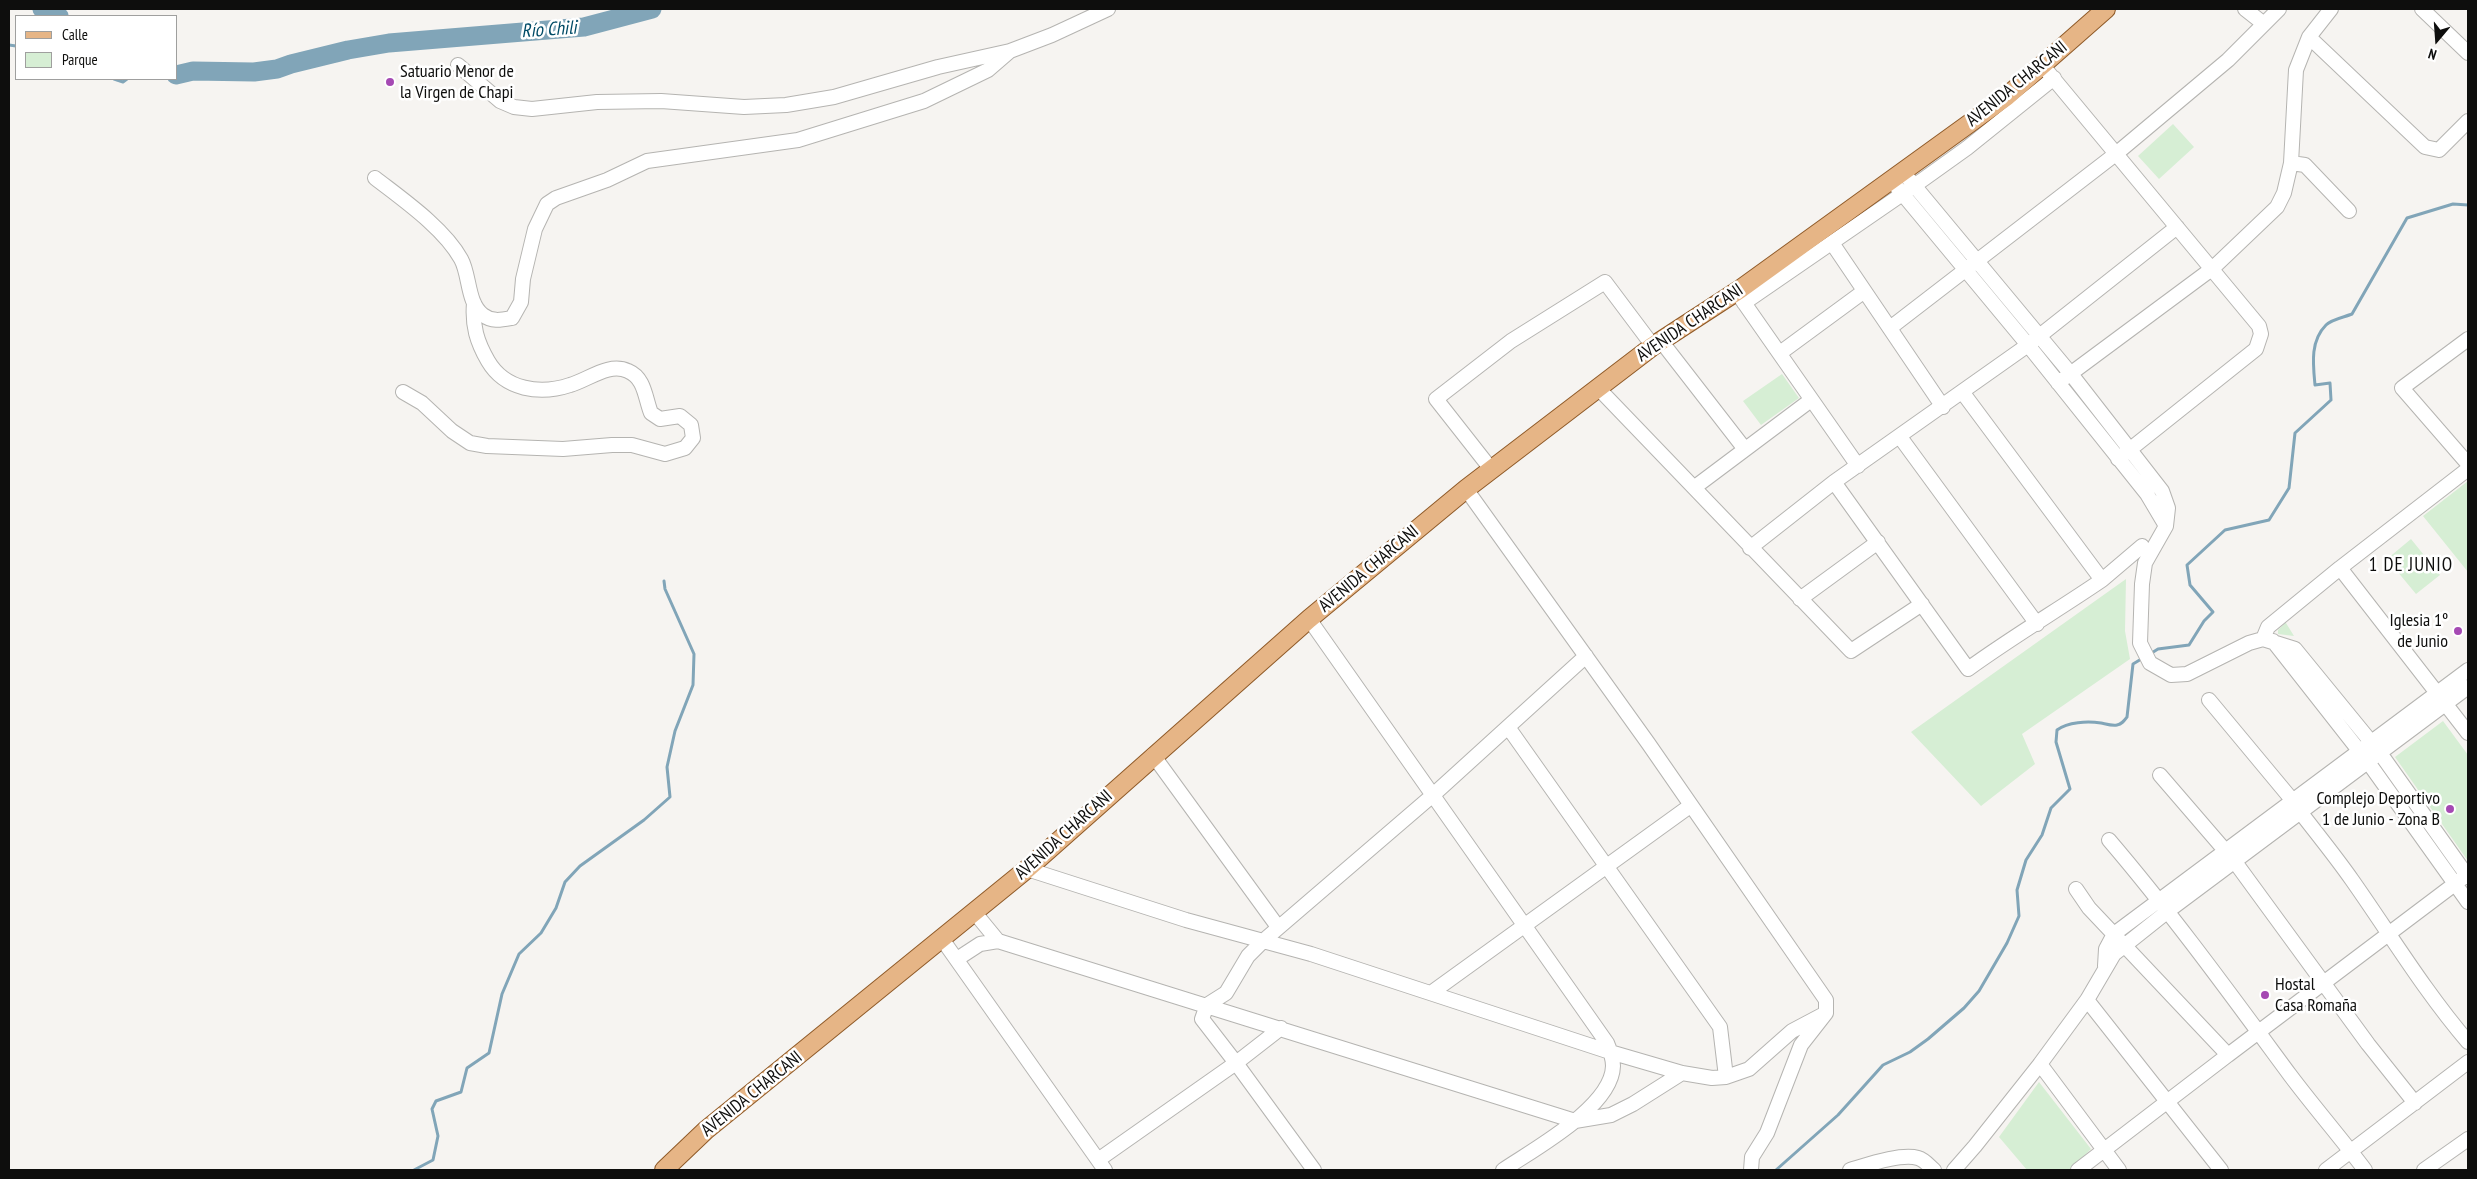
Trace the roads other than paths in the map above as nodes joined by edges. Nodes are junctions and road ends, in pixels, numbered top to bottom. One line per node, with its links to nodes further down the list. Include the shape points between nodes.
1 (1108, 9): 9 (street, via 1052,36)
2 (2106, 9): 12 (main road, AVENIDA CHARCANI)
3 (2245, 9): 7 (street)
4 (2279, 9): 7 (street)
5 (2331, 9): 8 (street)
6 (2422, 9): 10 (street)
7 (2264, 24): 14 (street, via 2228,60)
8 (2309, 37): 13 (street, via 2425,147 2439,150); 15 (street, via 2296,70)
9 (1010, 51): 11 (street, via 938,67 834,97 786,105 744,107 661,101 598,102 532,109 514,107 500,101); 26 (street, via 988,70 924,101 798,140 647,161 607,180 556,198 547,204 535,228 518,310 512,318 496,321 482,315)
10 (2468, 53)
11 (458, 65)
12 (2049, 72): 14 (street); 16 (main road, AVENIDA CHARCANI, via 2006,97); 18 (street, via 1967,148)
13 (2468, 121)
14 (2117, 153): 20 (street); 22 (street)
15 (2291, 162): 19 (street, via 2305,165); 23 (street, via 2284,193 2277,207)
16 (1897, 176): 18 (street); 25 (main road, AVENIDA CHARCANI)
17 (374, 178): 26 (street, via 406,202 446,240 461,259)
18 (1909, 190): 21 (street); 22 (street)
19 (2349, 212)
20 (2177, 227): 23 (street); 29 (street)
21 (1832, 243): 24 (street); 25 (street)
22 (1971, 265): 27 (street); 29 (street)
23 (2213, 268): 32 (street); 41 (street, via 2259,326 2260,342 2256,349)
24 (1863, 292): 27 (street); 31 (street)
25 (1740, 297): 30 (main road, AVENIDA CHARCANI); 31 (street)
26 (474, 303): 35 (street, via 476,339 493,370 510,382 535,390 569,386 601,371 628,371 642,383 651,413 660,419 680,416 691,425 693,438 685,448 665,454 632,445 563,449 487,446 470,443 452,432 422,403)
27 (1890, 328): 38 (street)
28 (2468, 339): 42 (street, via 2402,388)
29 (2034, 341): 32 (street); 33 (street); 36 (street)
30 (1657, 344): 34 (main road, AVENIDA CHARCANI); 40 (street); 44 (street, via 1604,282 1511,341 1436,399)
31 (1780, 353): 37 (street)
32 (2071, 374): 33 (street); 41 (street)
33 (2058, 383): 41 (street)
34 (1598, 388): 44 (main road, AVENIDA CHARCANI); 47 (street)
35 (403, 392)
36 (1963, 393): 38 (street); 53 (street)
37 (1810, 400): 40 (street); 43 (street)
38 (1943, 407): 39 (street)
39 (1900, 437): 43 (street); 57 (street)
40 (1744, 448): 47 (street)
41 (2123, 454): 58 (street, via 2166,526 2145,563 2140,643 2147,658 2171,675 2187,674 2249,643)
42 (2468, 464)
43 (1858, 466): 46 (street)
44 (1491, 469): 48 (main road, AVENIDA CHARCANI)
45 (2468, 469): 52 (street)
46 (1834, 482): 49 (street); 51 (street)
47 (1695, 488): 51 (street)
48 (1466, 489): 56 (main road, AVENIDA CHARCANI); 59 (street)
49 (1878, 542): 54 (street); 55 (street)
50 (2142, 546): 53 (street)
51 (1750, 548): 54 (street)
52 (2340, 568): 58 (street, via 2268,627); 62 (street)
53 (2102, 580): 57 (street)
54 (1800, 599): 55 (street, via 1851,651)
55 (1922, 604): 57 (street, via 1968,669 2016,634)
56 (1309, 618): 68 (main road, AVENIDA CHARCANI); 71 (street)
57 (2037, 624)
58 (2268, 640): 66 (street, via 2300,653); 69 (street)
59 (1586, 656): 64 (street); 73 (street)
60 (2468, 670): 62 (street)
61 (2468, 687): 62 (street)
62 (2443, 698): 65 (street); 66 (street); 67 (street)
63 (2209, 700): 72 (street)
64 (1508, 727): 71 (street); 78 (street)
65 (2468, 733)
66 (2371, 742): 67 (street); 69 (street)
67 (2380, 753): 69 (street); 80 (street)
68 (1153, 755): 79 (main road, AVENIDA CHARCANI); 88 (street)
69 (2364, 756): 72 (street); 74 (street); 81 (street)
70 (2160, 775): 76 (street)
71 (1433, 795): 87 (street); 88 (street)
72 (2293, 801): 76 (street)
73 (1690, 806): 78 (street); 101 (street, via 1826,1000)
74 (2301, 813): 77 (street); 90 (street, via 2352,879)
75 (2108, 840): 83 (street)
76 (2225, 850): 77 (street); 83 (street)
77 (2235, 862): 85 (street); 97 (street)
78 (1607, 866): 87 (street); 111 (street, via 1720,1027)
79 (1027, 869): 86 (main road, AVENIDA CHARCANI); 93 (street)
80 (2468, 875): 81 (street)
81 (2455, 884): 84 (street); 90 (street)
82 (2076, 889): 89 (street)
83 (2160, 900): 85 (street); 89 (street)
84 (2468, 902)
85 (2168, 911): 94 (street); 103 (street)
86 (974, 913): 91 (main road, AVENIDA CHARCANI); 92 (street)
87 (1523, 926): 98 (street); 105 (street, via 1607,1043)
88 (1278, 927): 93 (street)
89 (2114, 934): 94 (street); 96 (street, via 2106,949)
90 (2389, 935): 97 (street); 104 (street)
91 (942, 939): 95 (street); 119 (main road, AVENIDA CHARCANI, via 706,1130)
92 (998, 941): 95 (street, via 980,944); 100 (street)
93 (1263, 941): 98 (street); 100 (street, via 1248,956 1226,993)
94 (2125, 944): 96 (street); 106 (street)
95 (957, 959): 118 (street)
96 (2105, 966): 99 (street)
97 (2325, 983): 103 (street); 113 (street)
98 (1431, 993): 105 (street)
99 (2087, 1000): 109 (street); 112 (street)
100 (1207, 1005): 102 (street); 108 (street, via 1202,1019)
101 (1826, 1013): 111 (street, via 1792,1031 1749,1069); 122 (street, via 1801,1045 1767,1133 1752,1157)
102 (1281, 1028): 108 (street); 114 (street)
103 (2260, 1031): 106 (street); 117 (street, via 2324,1120)
104 (2468, 1042)
105 (1610, 1052): 110 (street); 114 (street, via 1613,1066 1610,1082)
106 (2228, 1055): 112 (street)
107 (2468, 1062): 113 (street)
108 (1236, 1063): 118 (street); 120 (street)
109 (2040, 1064): 116 (street); 125 (street)
110 (1682, 1073): 111 (street); 114 (street, via 1611,1115)
111 (1726, 1077)
112 (2165, 1102): 116 (street); 128 (street)
113 (2415, 1103): 117 (street)
114 (1575, 1121): 121 (street)
115 (2468, 1139): 131 (street)
116 (2102, 1150): 126 (street); 127 (street)
117 (2352, 1151): 129 (street); 130 (street)
118 (1101, 1165)
119 (664, 1170)
120 (1314, 1170)
121 (1503, 1170)
122 (1750, 1170)
123 (1850, 1170): 124 (street, via 1911,1157 1923,1160)
124 (1934, 1170)
125 (1954, 1170)
126 (2078, 1170)
127 (2119, 1170)
128 (2221, 1170)
129 (2326, 1170)
130 (2365, 1170)
131 (2424, 1170)

